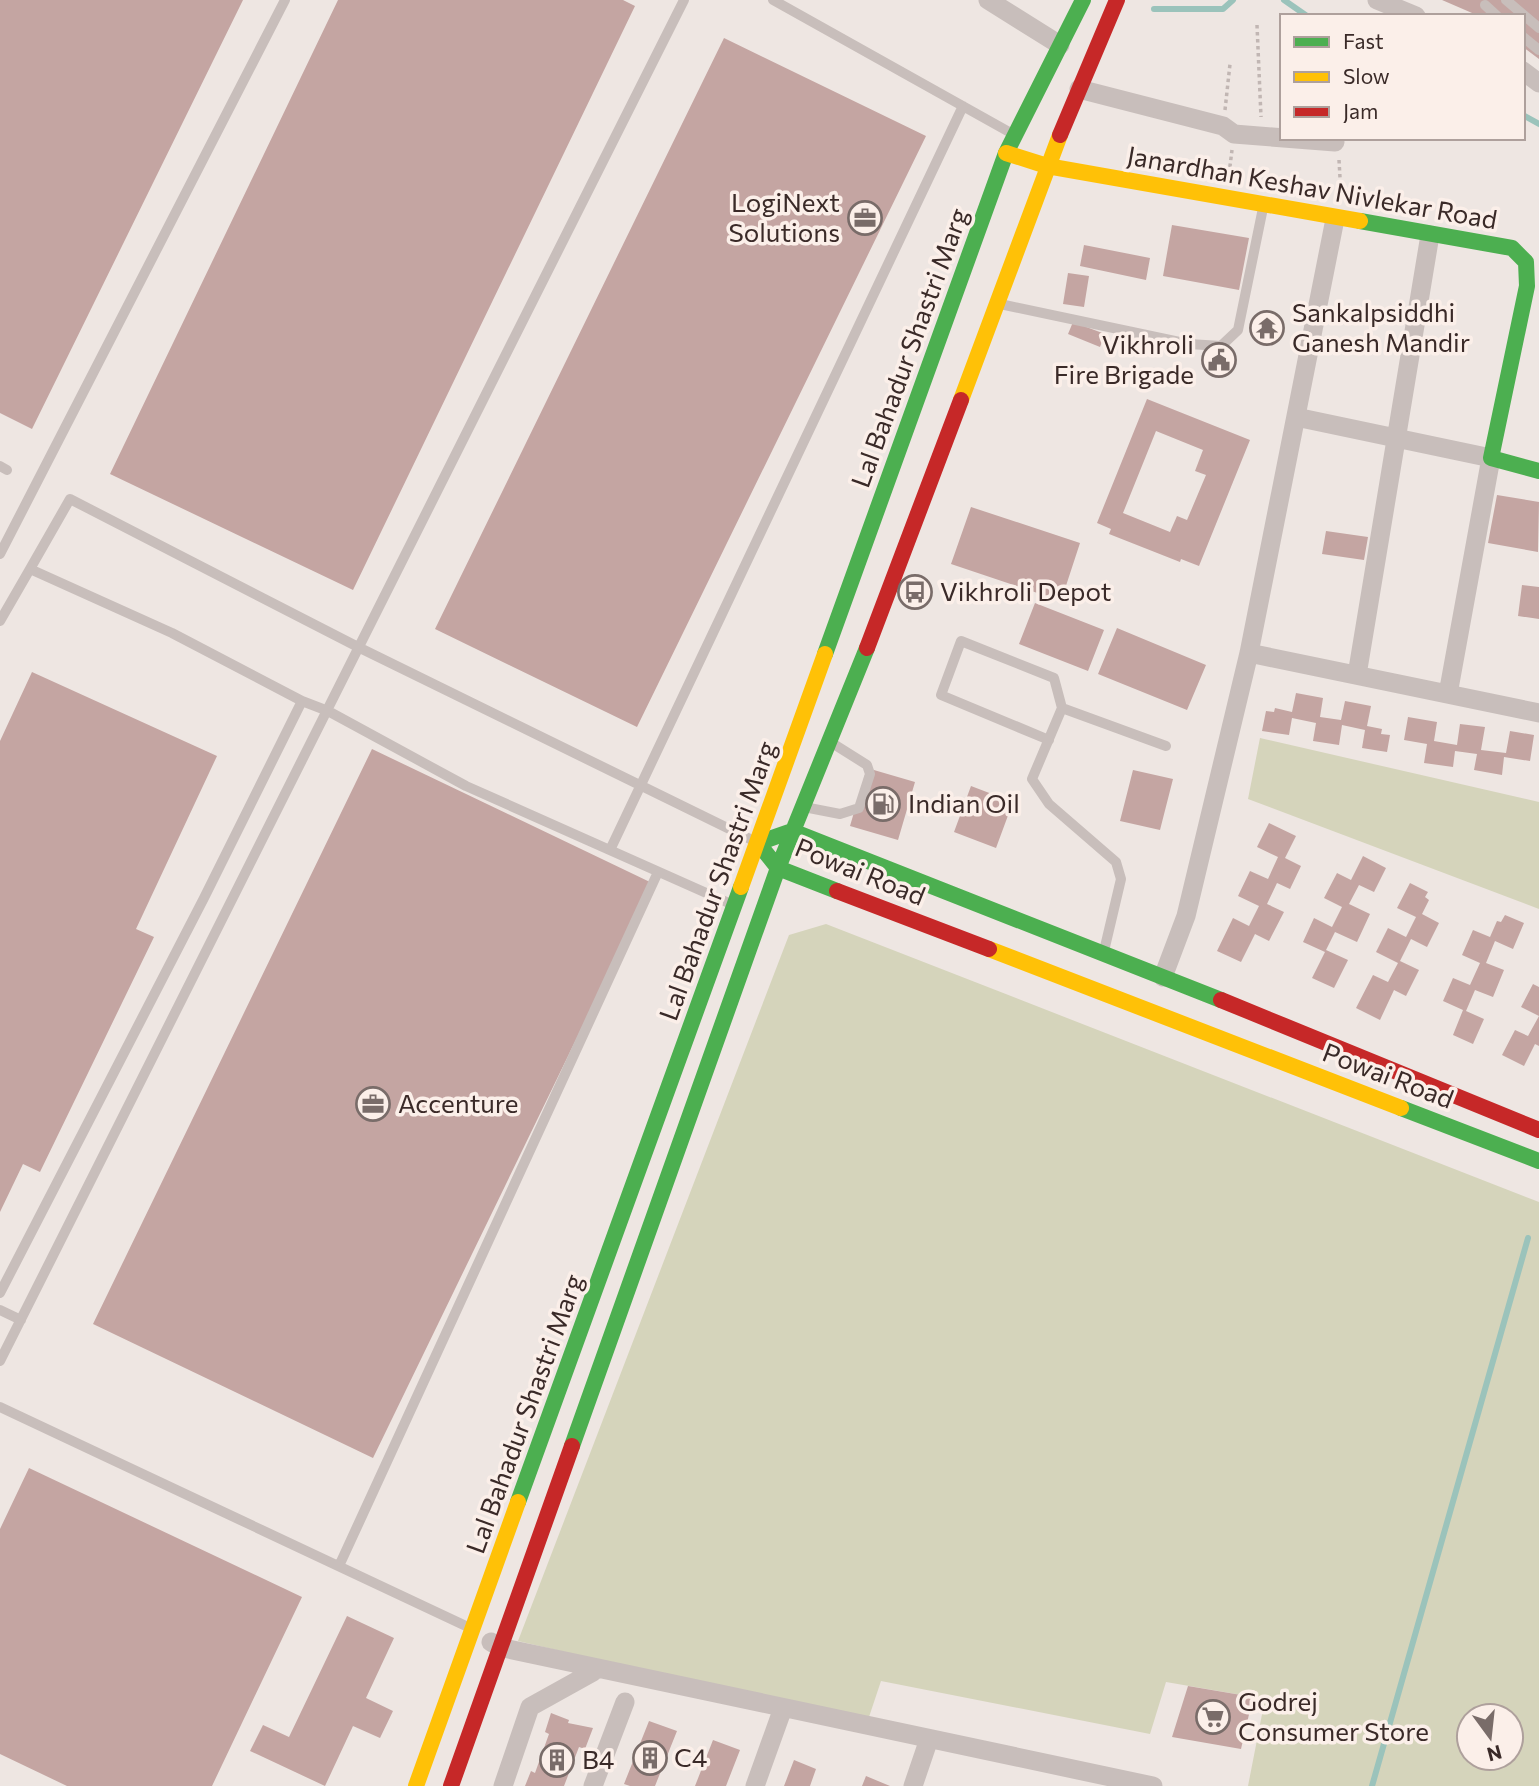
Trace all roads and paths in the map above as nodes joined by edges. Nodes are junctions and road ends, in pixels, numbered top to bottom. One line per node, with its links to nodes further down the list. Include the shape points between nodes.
1 (285, 0): 38 (lane)
2 (684, 0): 42 (lane)
3 (773, 0): 19 (lane)
4 (988, 0): 15 (street)
5 (1083, 0): 15 (main road, Lal Bahadur Shastri Marg)
6 (1116, 0): 18 (main road, Lal Bahadur Shastri Marg)
7 (1377, 0): 9 (street)
8 (1506, 0): 10 (lane)
9 (1411, 14)
10 (1522, 14)
11 (1525, 16): 13 (lane)
12 (1257, 25): 22 (path)
13 (1539, 28)
14 (1525, 39): 16 (lane)
15 (1060, 45): 21 (main road, Lal Bahadur Shastri Marg)
16 (1539, 50)
17 (1230, 64): 20 (path)
18 (1079, 89): 20 (street); 27 (main road, Lal Bahadur Shastri Marg)
19 (963, 106): 21 (lane); 53 (lane)
20 (1229, 130): 22 (street); 28 (path)
21 (1014, 135): 26 (main road, Lal Bahadur Shastri Marg)
22 (1262, 137): 23 (street)
23 (1280, 138)
24 (1306, 140): 25 (street)
25 (1335, 142): 30 (path)
26 (1006, 153): 27 (main road, Janardhan Keshav Nivlekar Road); 39 (main road, Lal Bahadur Shastri Marg)
27 (1047, 166): 28 (main road, Janardhan Keshav Nivlekar Road); 33 (main road, Lal Bahadur Shastri Marg)
28 (1225, 198): 29 (main road, Janardhan Keshav Nivlekar Road)
29 (1264, 204): 30 (main road, Janardhan Keshav Nivlekar Road); 33 (lane, via 1238,330 1221,346 1189,344)
30 (1339, 219): 31 (main road, Janardhan Keshav Nivlekar Road); 34 (street)
31 (1430, 235): 32 (main road, Janardhan Keshav Nivlekar Road, via 1511,248); 35 (street)
32 (1533, 267): 36 (main road, Janardhan Keshav Nivlekar Road)
33 (996, 304): 39 (main road, Lal Bahadur Shastri Marg)
34 (1296, 417): 35 (street); 43 (street)
35 (1396, 440): 36 (street); 44 (street)
36 (1491, 458): 37 (main road); 45 (street)
37 (1539, 471)
38 (0, 554)
39 (879, 566): 51 (main road, Lal Bahadur Shastri Marg); 56 (main road, Lal Bahadur Shastri Marg)
40 (30, 569): 41 (lane); 42 (lane, via 70,499); 46 (lane, via 172,633)
41 (0, 621)
42 (360, 648): 48 (lane); 53 (lane)
43 (1249, 653): 44 (street); 62 (street, via 1186,916)
44 (1357, 675): 45 (street)
45 (1448, 694): 49 (street)
46 (302, 701): 48 (lane); 65 (lane)
47 (1062, 708): 50 (lane); 50 (lane, via 1054,678 961,641 941,695); 52 (lane)
48 (328, 710): 57 (lane, via 466,786); 67 (lane)
49 (1539, 713)
50 (1049, 740): 61 (lane, via 1032,779 1049,804 1116,862 1121,879)
51 (829, 741): 54 (main road, Lal Bahadur Shastri Marg); 54 (lane, via 867,765 870,774 859,808 840,814)
52 (1166, 746)
53 (639, 785): 56 (lane); 57 (lane)
54 (802, 807): 55 (main road, Lal Bahadur Shastri Marg)
55 (792, 831): 56 (main road, Powai Road); 58 (main road, Lal Bahadur Shastri Marg); 61 (main road, Powai Road)
56 (758, 843): 58 (main road, Powai Road); 60 (main road, Lal Bahadur Shastri Marg)
57 (610, 850): 59 (lane)
58 (778, 868): 64 (main road, Powai Road); 72 (main road, Lal Bahadur Shastri Marg)
59 (658, 872): 60 (lane); 70 (lane)
60 (734, 906): 71 (main road, Lal Bahadur Shastri Marg)
61 (1103, 955): 62 (main road, Powai Road)
62 (1163, 976): 63 (main road, Powai Road)
63 (1539, 1130)
64 (1539, 1161)
65 (0, 1293)
66 (0, 1310): 67 (lane)
67 (21, 1320): 68 (lane)
68 (0, 1361)
69 (0, 1407): 70 (lane)
70 (339, 1566): 71 (lane)
71 (474, 1629): 72 (street); 78 (main road, Lal Bahadur Shastri Marg)
72 (499, 1647): 75 (street); 79 (main road, Lal Bahadur Shastri Marg)
73 (593, 1672): 80 (street, via 530,1707)
74 (625, 1702): 77 (street)
75 (783, 1708): 76 (street); 81 (street)
76 (929, 1739): 82 (street); 83 (street)
77 (597, 1785)
78 (416, 1786)
79 (451, 1786)
80 (503, 1786)
81 (755, 1786)
82 (913, 1786)
83 (1153, 1786)

